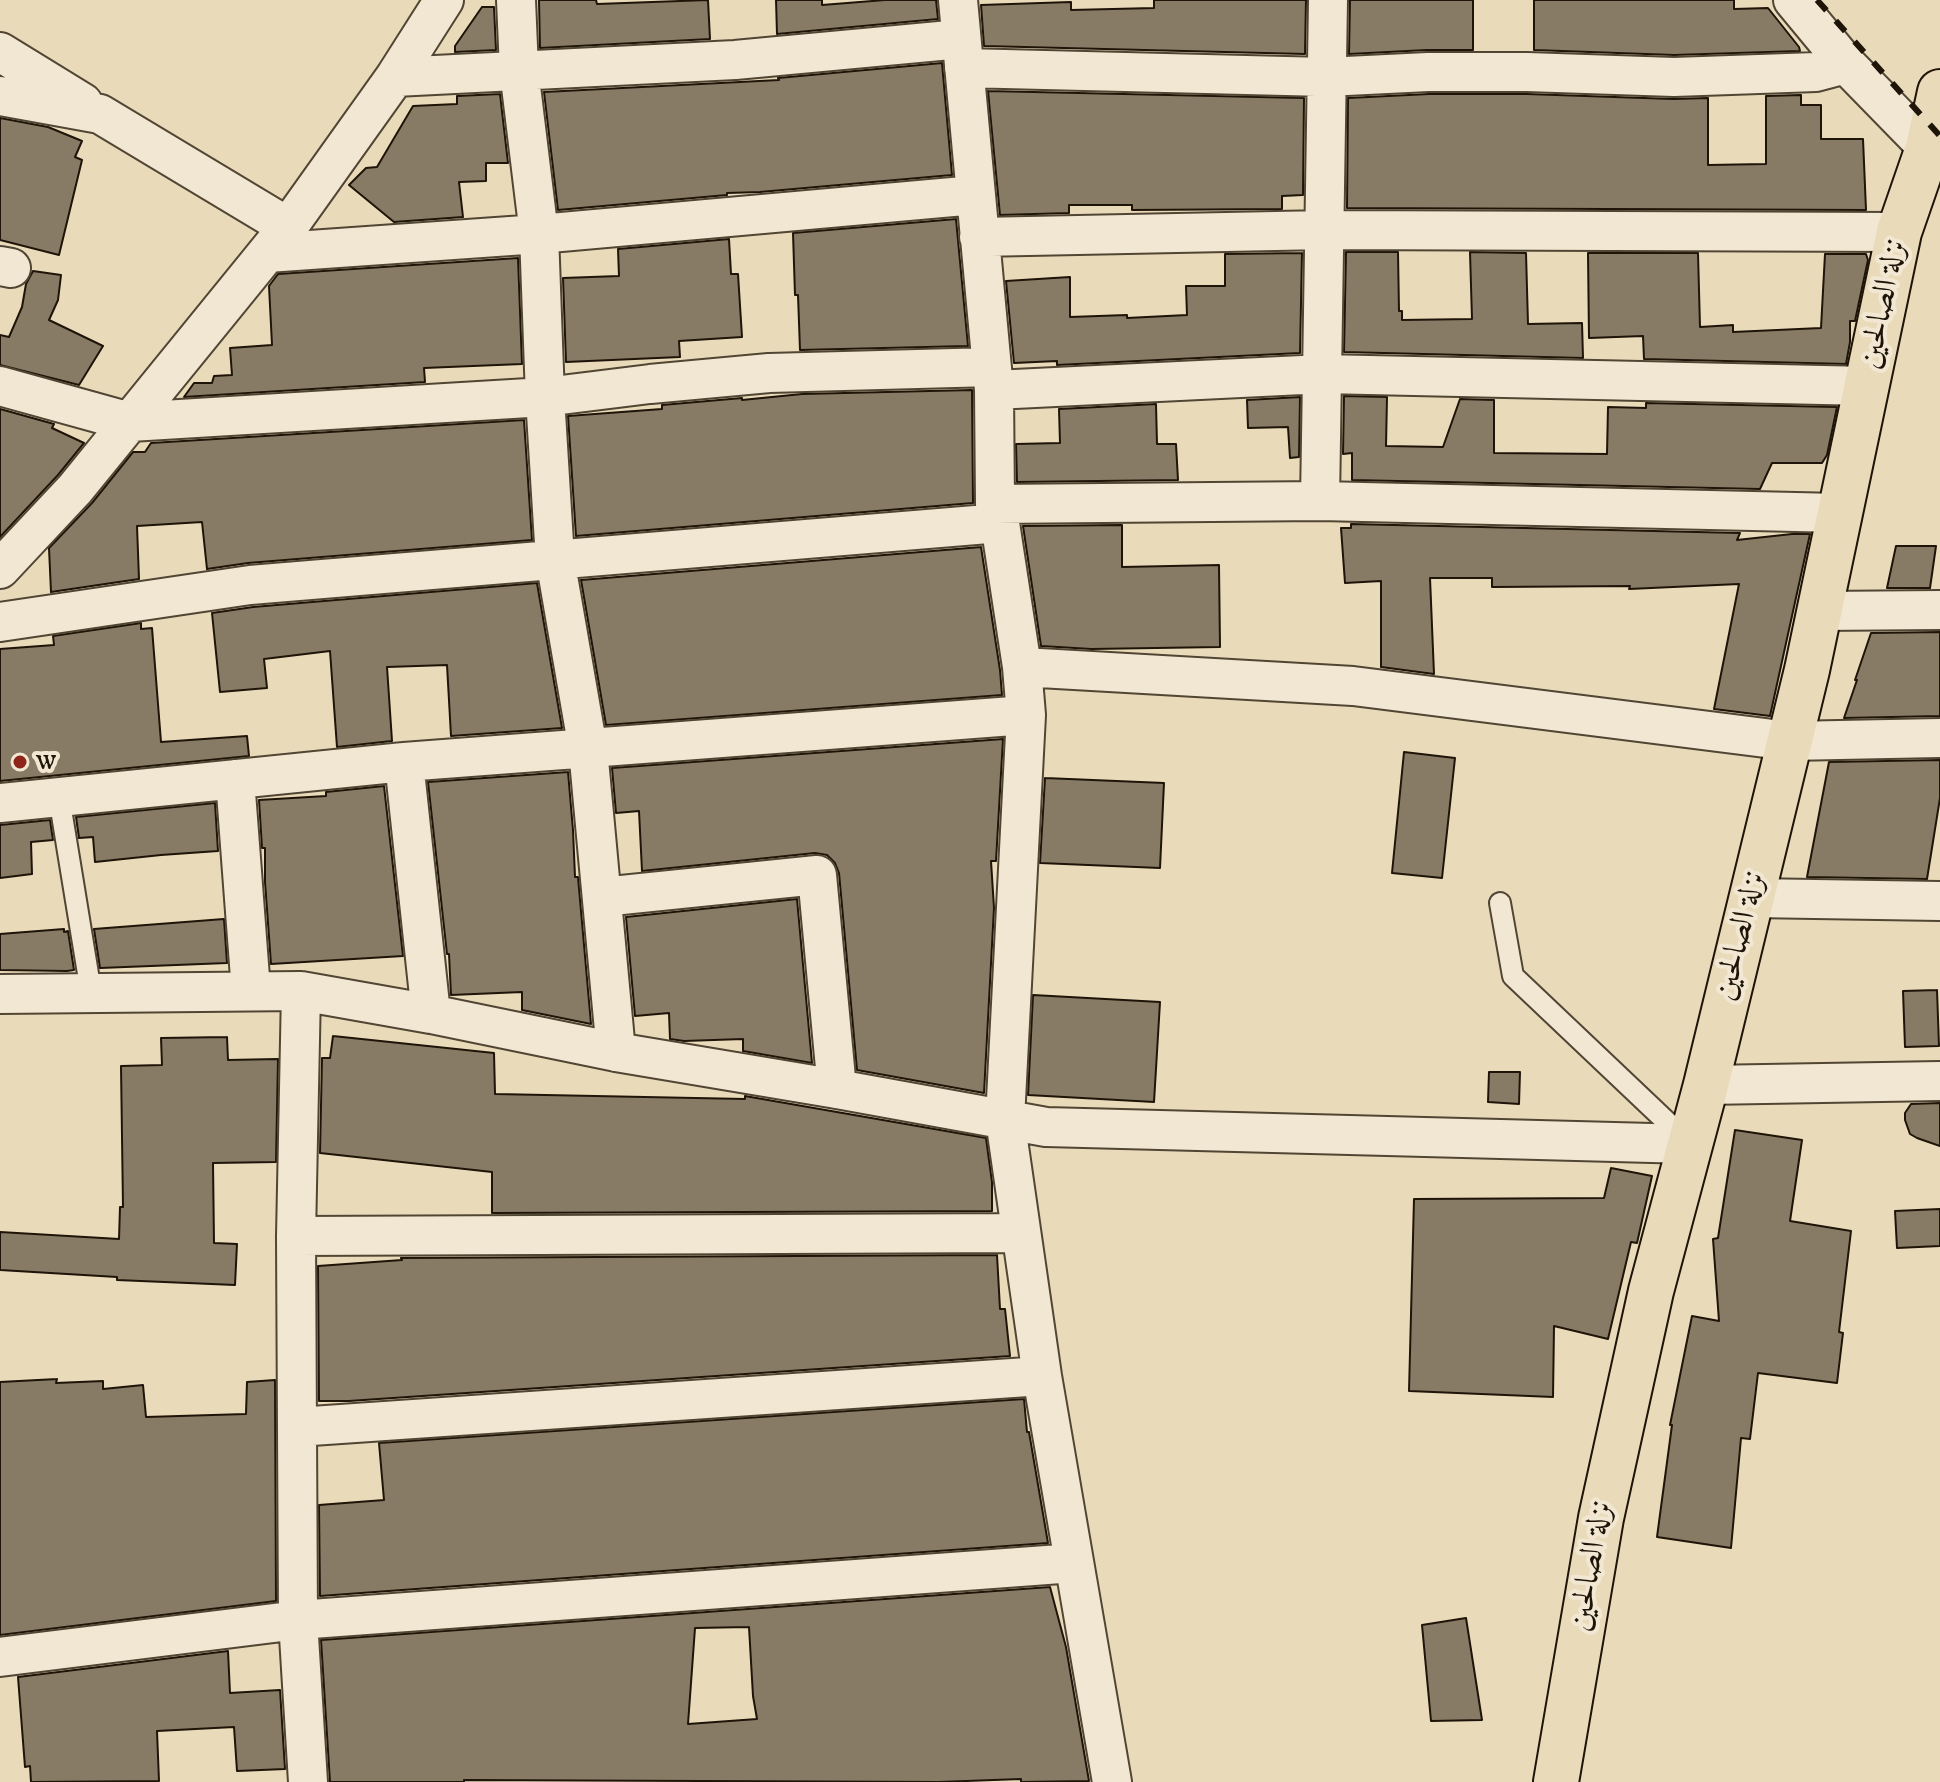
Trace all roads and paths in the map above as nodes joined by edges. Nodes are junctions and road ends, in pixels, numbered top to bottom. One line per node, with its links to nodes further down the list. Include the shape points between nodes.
1 (444, 0): 10 (street)
2 (516, 0): 9 (street)
3 (958, 0): 7 (street)
4 (1328, 0): 11 (street)
5 (1793, 0): 8 (street)
6 (0, 52): 14 (street)
7 (963, 53): 9 (street); 11 (street); 16 (street)
8 (1846, 64): 11 (street, via 1816,72 1674,77 1428,72); 15 (street)
9 (519, 70): 10 (street); 19 (street)
10 (395, 77): 21 (street)
11 (1326, 77): 17 (street)
12 (1940, 92): 15 (main road, نزلة الصالحين)
13 (0, 96): 14 (street)
14 (100, 114): 21 (street)
15 (1928, 148): 18 (main road, نزلة الصالحين)
16 (975, 195): 19 (street); 20 (street)
17 (1325, 230): 18 (street); 20 (street); 22 (street)
18 (1899, 232): 25 (main road, نزلة الصالحين)
19 (539, 234): 21 (street); 26 (street)
20 (979, 237): 23 (street)
21 (277, 240): 27 (street)
22 (1323, 374): 23 (street); 25 (street); 28 (street)
23 (993, 378): 26 (street, via 769,373); 30 (street)
24 (0, 386): 27 (street)
25 (1868, 386): 29 (main road, نزلة الصالحين)
26 (545, 397): 27 (street); 31 (street)
27 (130, 422): 32 (street)
28 (1320, 501): 29 (street); 30 (street)
29 (1839, 513): 34 (main road, نزلة الصالحين)
30 (998, 514): 31 (street); 36 (street)
31 (555, 559): 35 (street, via 250,585); 40 (street)
32 (0, 569)
33 (1940, 610): 34 (street)
34 (1819, 611): 39 (main road, نزلة الصالحين)
35 (0, 622)
36 (1022, 667): 37 (street); 39 (street, via 1353,686)
37 (1026, 715): 40 (street); 58 (street)
38 (1940, 738): 39 (street)
39 (1789, 741): 46 (main road, نزلة الصالحين)
40 (588, 749): 41 (street); 45 (street)
41 (404, 762): 42 (street); 53 (street)
42 (235, 779): 43 (street); 49 (street)
43 (59, 797): 44 (street); 51 (lane)
44 (0, 803)
45 (602, 897): 54 (street); 57 (street, via 817,875)
46 (1752, 898): 47 (street); 56 (main road, نزلة الصالحين)
47 (1940, 901)
48 (1500, 903): 59 (lane, via 1513,976)
49 (251, 991): 50 (street); 51 (street)
50 (301, 991): 53 (street); 61 (street)
51 (91, 992): 52 (street)
52 (0, 994)
53 (431, 1014): 54 (street)
54 (616, 1052): 57 (street)
55 (1940, 1081): 56 (street)
56 (1706, 1085): 59 (main road, نزلة الصالحين)
57 (837, 1089): 58 (street)
58 (1005, 1119): 59 (street, via 1046,1127); 60 (street)
59 (1690, 1144): 69 (main road, نزلة الصالحين, via 1601,1518)
60 (1021, 1233): 61 (street); 62 (street)
61 (296, 1236): 63 (street)
62 (1042, 1376): 63 (street); 64 (street)
63 (297, 1427): 65 (street)
64 (1074, 1563): 65 (street); 68 (street)
65 (298, 1620): 66 (street); 67 (street)
66 (0, 1657)
67 (308, 1782)
68 (1112, 1782)
69 (1556, 1782)

